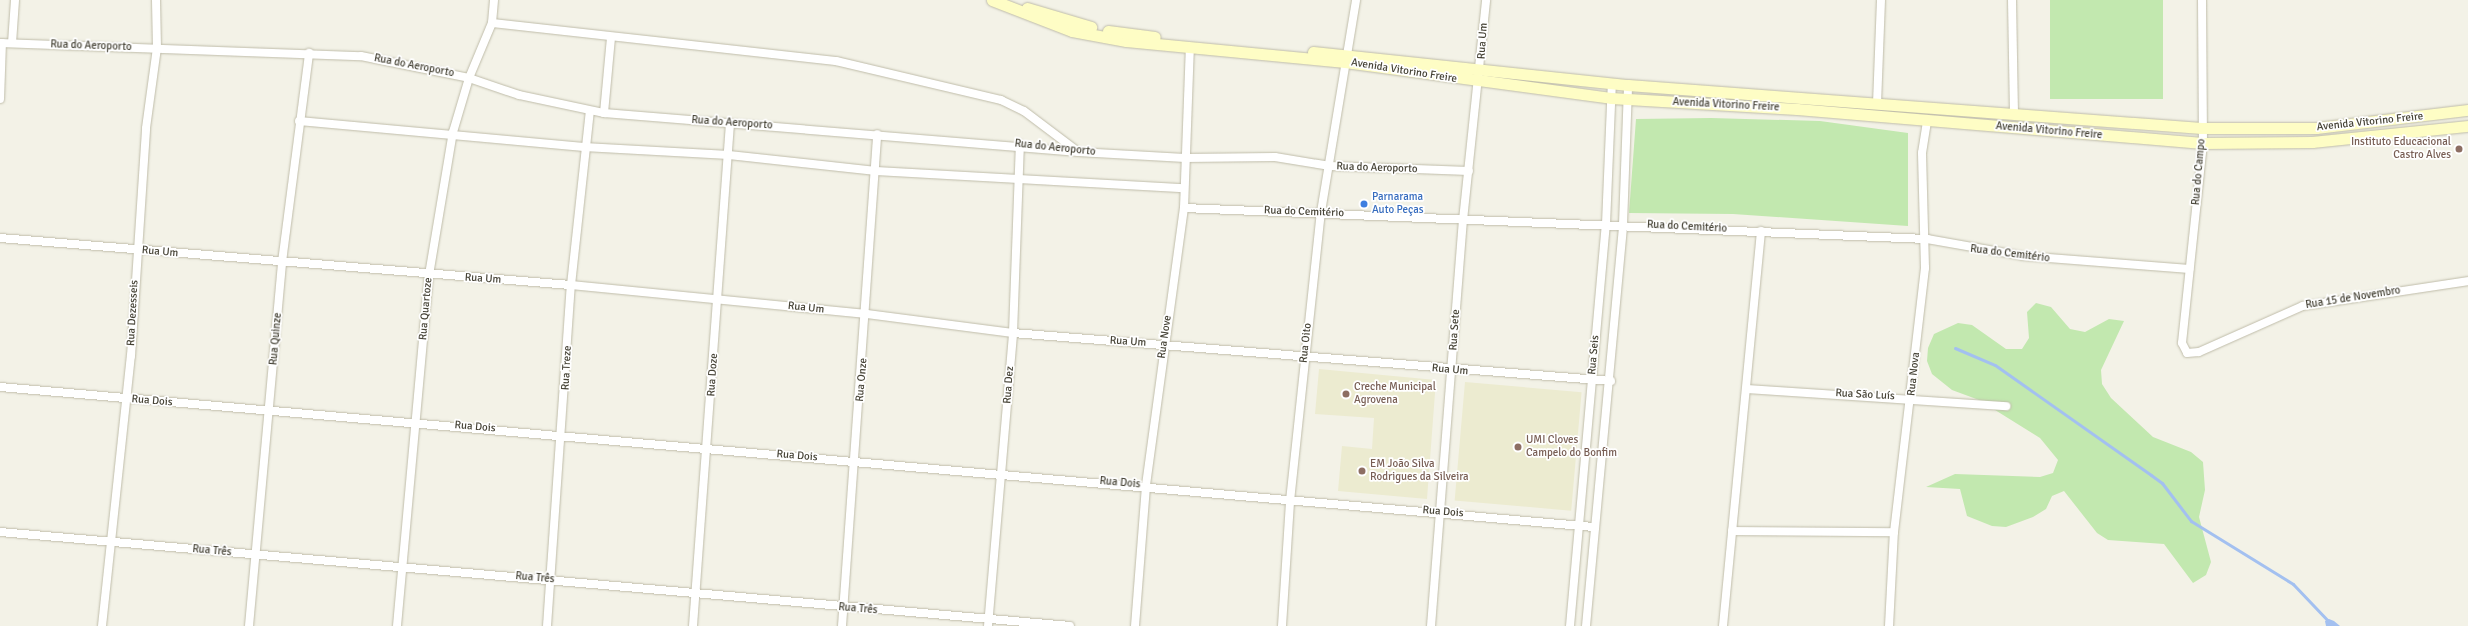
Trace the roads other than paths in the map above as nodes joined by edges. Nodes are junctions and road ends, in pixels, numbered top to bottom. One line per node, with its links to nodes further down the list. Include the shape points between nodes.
1 (15, 0): 14 (street)
2 (156, 0): 15 (street, Rua Dezesseis)
3 (494, 0): 11 (street, Rua Quartoze)
4 (992, 0): 16 (street, Avenida Vitorino Freire, via 1072,31)
5 (1009, 0): 18 (street, Avenida Vitorino Freire, via 1066,21 1113,32)
6 (1356, 0): 18 (street)
7 (1486, 0): 19 (street, Rua Um)
8 (1881, 0): 27 (street)
9 (2012, 0): 30 (street)
10 (2202, 0): 37 (street, Rua do Campo)
11 (492, 23): 12 (street); 20 (street, Rua Quartoze)
12 (611, 38): 31 (street); 44 (street, via 785,54 966,90 1024,111)
13 (1, 43): 14 (street, Rua do Aeroporto); 25 (street)
14 (12, 43): 15 (street, Rua do Aeroporto)
15 (157, 48): 17 (street, Rua do Aeroporto); 60 (street, Rua Dezesseis, via 146,128)
16 (1190, 48): 18 (street, Avenida Vitorino Freire); 46 (street, Rua Nove)
17 (308, 53): 20 (street, Rua do Aeroporto, via 361,56); 33 (street, Rua Quinze)
18 (1345, 58): 19 (street, Avenida Vitorino Freire); 21 (street, Avenida Vitorino Freire); 47 (street, Rua Oito)
19 (1481, 68): 21 (street, Rua Um); 22 (street, Avenida Vitorino Freire)
20 (469, 78): 29 (street, Rua do Aeroporto, via 519,95); 38 (street, Rua Quartoze)
21 (1478, 82): 24 (street, Avenida Vitorino Freire); 49 (street, Rua Sete)
22 (1612, 84): 23 (street, Avenida Vitorino Freire); 24 (street, Rua Seis)
23 (1628, 85): 26 (street); 27 (street, Avenida Vitorino Freire)
24 (1611, 98): 26 (street, Avenida Vitorino Freire); 55 (street, Rua Seis)
25 (0, 99)
26 (1627, 100): 34 (street, Avenida Vitorino Freire, via 1797,109); 56 (street)
27 (1877, 104): 30 (street, Avenida Vitorino Freire)
28 (2468, 110): 32 (street, Avenida Vitorino Freire)
29 (590, 111): 31 (street, Rua do Aeroporto); 43 (street, Rua Treze)
30 (2014, 112): 37 (street, Avenida Vitorino Freire)
31 (604, 113): 35 (street, Rua do Aeroporto)
32 (2394, 119): 37 (street, Avenida Vitorino Freire, via 2316,128); 39 (street)
33 (299, 121): 38 (street); 61 (street, Rua Quinze)
34 (1927, 122): 41 (street, Avenida Vitorino Freire); 59 (street, Rua Nova, via 1922,153)
35 (730, 123): 40 (street, Rua do Aeroporto); 45 (street, Rua Doze)
36 (2468, 126): 39 (street, Avenida Vitorino Freire)
37 (2201, 128): 41 (street, Rua do Campo)
38 (453, 132): 43 (street); 63 (street, Rua Quartoze)
39 (2396, 133): 41 (street, Avenida Vitorino Freire, via 2312,142)
40 (877, 134): 42 (street, Rua do Aeroporto); 48 (street, Rua Onze)
41 (2202, 143): 62 (street, Rua do Campo)
42 (1020, 144): 44 (street, Rua do Aeroporto); 50 (street, Rua Dez)
43 (584, 147): 45 (street); 65 (street, Rua Treze)
44 (1078, 152): 46 (street, Rua do Aeroporto)
45 (729, 155): 48 (street); 66 (street, Rua Doze)
46 (1184, 158): 47 (street, Rua do Aeroporto, via 1275,157); 51 (street, Rua Nove)
47 (1330, 166): 49 (street, Rua do Aeroporto); 53 (street, Rua Oito)
48 (876, 171): 50 (street); 67 (street, Rua Onze)
49 (1469, 171): 54 (street, Rua Sete)
50 (1018, 179): 51 (street); 68 (street, Rua Dez)
51 (1184, 188): 52 (street, Rua Nove)
52 (1184, 208): 53 (street, Rua do Cemitério); 70 (street, Rua Nove)
53 (1321, 212): 54 (street, Rua do Cemitério); 71 (street, Rua Oito)
54 (1463, 220): 55 (street, Rua do Cemitério); 72 (street, Rua Sete)
55 (1606, 224): 56 (street, Rua do Cemitério); 73 (street, Rua Seis)
56 (1623, 224): 57 (street, Rua do Cemitério); 74 (street)
57 (1760, 231): 59 (street, Rua do Cemitério); 76 (street)
58 (0, 238): 60 (street, Rua Um)
59 (1927, 239): 62 (street, Rua do Cemitério, via 2023,256); 77 (street, Rua Nova)
60 (136, 250): 61 (street, Rua Um); 78 (street, Rua Dezesseis)
61 (282, 262): 63 (street, Rua Um); 80 (street, Rua Quinze)
62 (2189, 270): 69 (street, Rua do Campo)
63 (429, 275): 65 (street, Rua Um); 81 (street, Rua Quartoze)
64 (2468, 281): 69 (street, Rua 15 de Novembro, via 2303,306 2199,352 2187,353)
65 (571, 285): 66 (street, Rua Um); 82 (street, Rua Treze)
66 (718, 299): 67 (street, Rua Um); 83 (street, Rua Doze)
67 (867, 314): 68 (street, Rua Um); 84 (street, Rua Onze)
68 (1013, 333): 70 (street, Rua Um); 85 (street, Rua Dez)
69 (2182, 343)
70 (1163, 345): 71 (street, Rua Um); 86 (street, Rua Nove)
71 (1304, 357): 72 (street, Rua Um); 87 (street, Rua Oito)
72 (1452, 370): 73 (street, Rua Um); 88 (street, Rua Sete)
73 (1592, 380): 74 (street, Rua Um); 89 (street, Rua Seis)
74 (1611, 381): 90 (street)
75 (0, 387): 78 (street, Rua Dois)
76 (1747, 389): 77 (street, Rua São Luís); 91 (street)
77 (1912, 397): 79 (street, Rua São Luís); 93 (street, Rua Nova)
78 (125, 399): 80 (street, Rua Dois); 94 (street, Rua Dezesseis)
79 (2006, 406)
80 (270, 411): 81 (street, Rua Dois); 95 (street, Rua Quinze)
81 (416, 422): 82 (street, Rua Dois); 96 (street, Rua Quartoze)
82 (563, 434): 83 (street, Rua Dois); 97 (street, Rua Treze)
83 (708, 448): 84 (street, Rua Dois); 98 (street, Rua Doze)
84 (855, 461): 85 (street, Rua Dois); 99 (street, Rua Onze)
85 (1002, 474): 86 (street, Rua Dois); 100 (street, Rua Dez)
86 (1146, 485): 87 (street, Rua Dois); 108 (street, Rua Nove)
87 (1290, 500): 88 (street, Rua Dois); 109 (street, Rua Oito)
88 (1439, 511): 89 (street, Rua Dois); 110 (street, Rua Sete)
89 (1578, 525): 90 (street, Rua Dois); 111 (street, Rua Seis)
90 (1595, 527): 112 (street)
91 (1732, 531): 93 (street); 113 (street)
92 (0, 532): 94 (street, Rua Três)
93 (1894, 532): 114 (street, Rua Nova)
94 (110, 542): 95 (street, Rua Três); 101 (street, Rua Dezesseis)
95 (257, 555): 96 (street, Rua Três); 102 (street, Rua Quinze)
96 (403, 566): 97 (street, Rua Três); 103 (street, Rua Quartoze)
97 (551, 579): 98 (street, Rua Três); 104 (street, Rua Treze)
98 (696, 594): 99 (street, Rua Três); 105 (street, Rua Doze)
99 (844, 608): 100 (street, Rua Três); 106 (street, Rua Onze)
100 (988, 623): 107 (street, Rua Três)
101 (102, 626)
102 (249, 626)
103 (397, 626)
104 (546, 626)
105 (693, 626)
106 (842, 626)
107 (1070, 626)
108 (1135, 626)
109 (1282, 626)
110 (1431, 626)
111 (1570, 626)
112 (1586, 626)
113 (1723, 626)
114 (1889, 626)

